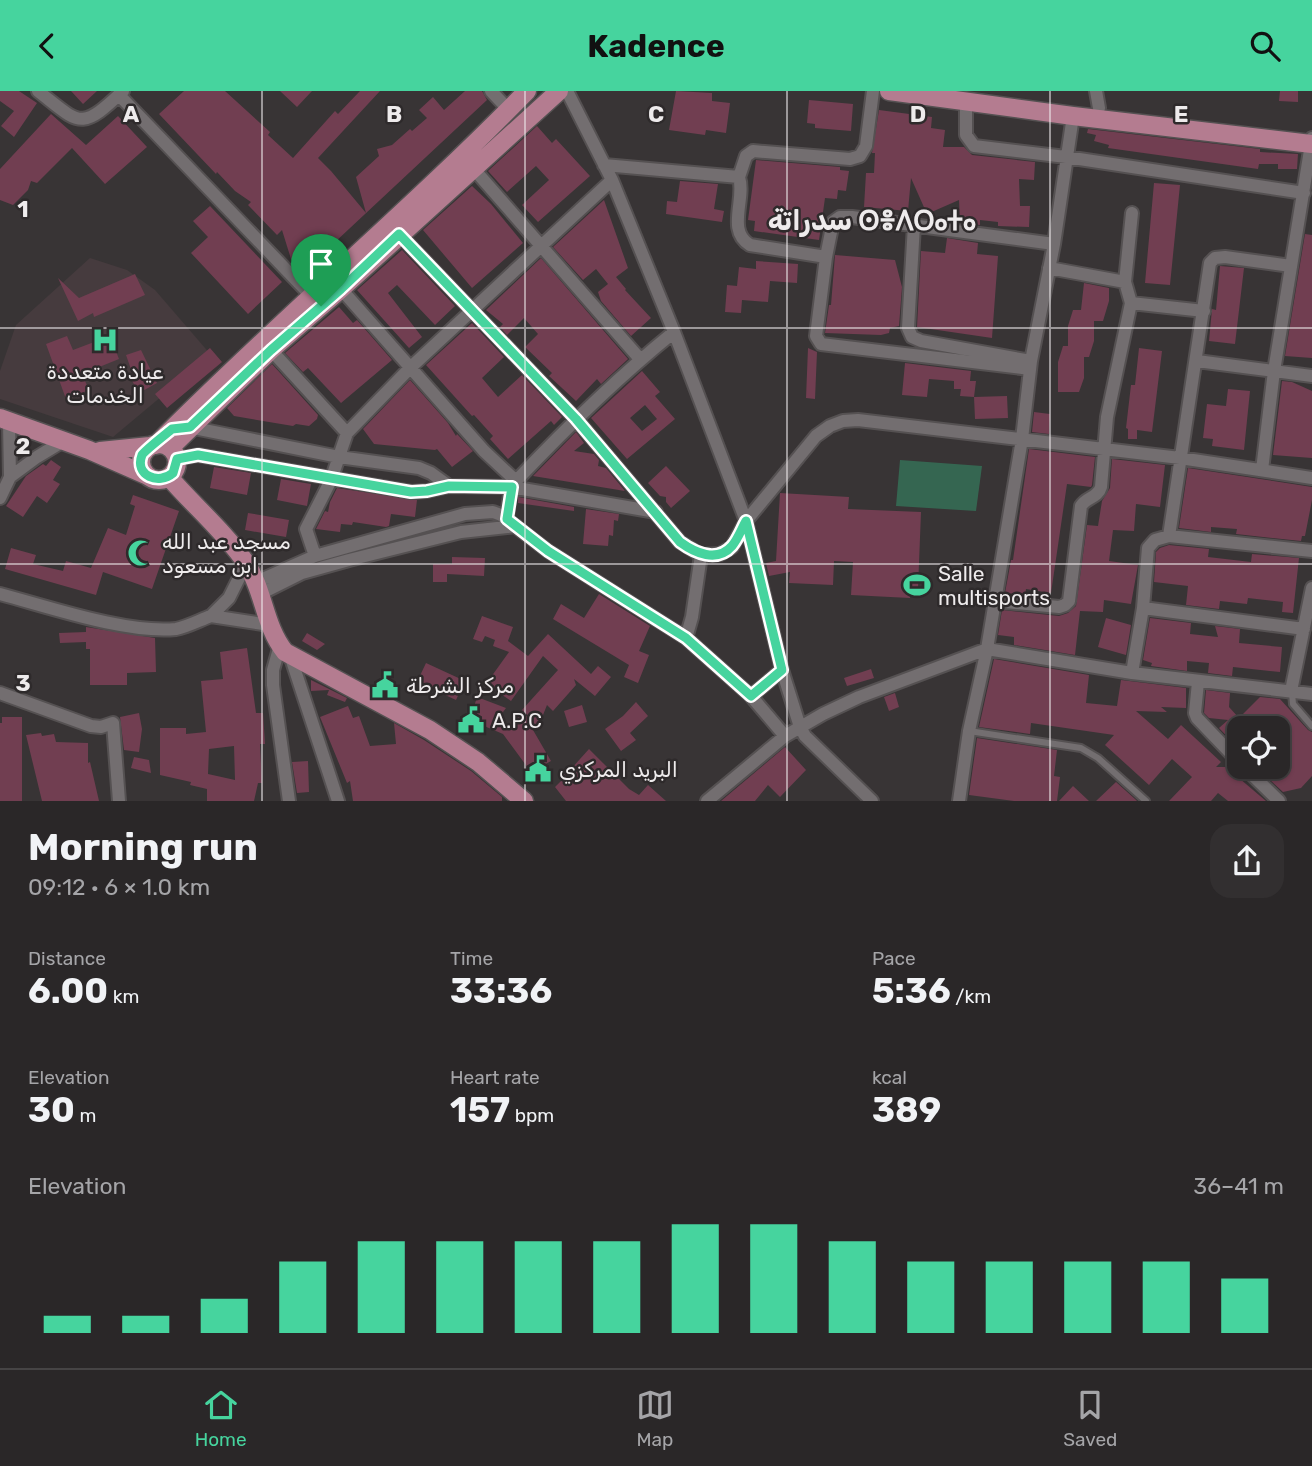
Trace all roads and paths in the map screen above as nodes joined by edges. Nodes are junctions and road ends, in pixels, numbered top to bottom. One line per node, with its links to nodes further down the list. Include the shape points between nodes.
1 (38, 91): 8 (street, via 80,120 90,118)
2 (491, 91): 11 (street)
3 (527, 91): 11 (main road)
4 (559, 91): 16 (main road)
5 (567, 91): 15 (street)
6 (873, 91): 17 (street, via 866,146 860,156 753,151 746,156)
7 (889, 91): 9 (main road)
8 (121, 93): 30 (street)
9 (967, 96): 10 (main road); 12 (main road); 14 (street, via 966,135 974,146)
10 (1098, 99): 13 (main road)
11 (509, 110): 30 (main road)
12 (1073, 116): 13 (main road); 14 (street)
13 (1312, 140): 19 (street)
14 (1066, 157): 19 (street); 23 (street)
15 (604, 165): 17 (street); 18 (street)
16 (473, 168): 22 (main road); 24 (street)
17 (739, 177): 25 (street, via 737,228 745,242)
18 (612, 180): 24 (street); 34 (street)
19 (1304, 193): 26 (street)
20 (1132, 213): 28 (street)
21 (914, 225): 23 (street); 25 (street, via 840,217 834,222); 38 (street, via 908,328 912,337)
22 (399, 234): 29 (main road); 32 (street)
23 (1054, 244): 27 (street)
24 (542, 245): 32 (street); 36 (street)
25 (826, 257): 38 (street, via 816,336 821,344)
26 (1292, 266): 33 (street, via 1215,258 1208,271); 40 (street)
27 (1049, 268): 28 (street); 38 (street)
28 (1125, 282): 31 (street)
29 (341, 289): 30 (main road); 39 (street)
30 (317, 301): 35 (main road); 45 (main road, via 206,393)
31 (1131, 303): 33 (street); 51 (street)
32 (474, 311): 39 (street); 42 (street)
33 (1203, 311): 37 (street)
34 (674, 332): 36 (street); 64 (street)
35 (271, 350): 44 (main road); 46 (street)
36 (640, 359): 42 (street)
37 (1197, 361): 40 (street); 53 (street)
38 (1031, 365): 47 (street)
39 (410, 368): 46 (street); 60 (street)
40 (1274, 371): 41 (street); 54 (street)
41 (1312, 376)
42 (576, 419): 60 (street); 63 (street)
43 (5, 420): 48 (main road); 56 (street)
44 (190, 427): 45 (street); 49 (main road); 52 (street)
45 (172, 429): 49 (main road)
46 (346, 433): 52 (street)
47 (1021, 439): 51 (street); 64 (street, via 843,421 816,436); 74 (street)
48 (65, 440): 50 (main road); 56 (street)
49 (163, 449): 50 (main road); 55 (main road, via 142,455); 57 (main road, via 176,469); 59 (street)
50 (89, 450): 55 (main road)
51 (1103, 450): 53 (street); 74 (street, via 1101,491 1081,506 1069,601 1059,607)
52 (339, 457): 59 (street); 61 (street, via 419,468)
53 (1180, 458): 54 (street); 66 (street)
54 (1262, 470): 58 (street)
55 (148, 476): 57 (main road, via 158,480)
56 (10, 477): 62 (street)
57 (169, 477): 70 (main road)
58 (1312, 478)
59 (331, 480): 61 (street, via 411,492); 69 (street, via 307,524)
60 (514, 484): 61 (street); 63 (street); 65 (street)
61 (449, 486)
62 (0, 498)
63 (656, 512): 68 (street, via 680,542)
64 (746, 521): 68 (street, via 732,547 720,554); 82 (street)
65 (510, 524): 69 (street, via 493,512 465,514); 71 (street, via 363,556); 79 (street)
66 (1169, 536): 67 (street); 75 (street, via 1148,548)
67 (1312, 551)
68 (701, 555): 79 (street)
69 (315, 556): 71 (street)
70 (247, 563): 71 (main road); 76 (street, via 229,598)
71 (258, 588): 77 (main road)
72 (0, 594): 76 (street, via 142,629 177,629)
73 (1311, 594): 78 (street)
74 (995, 601): 80 (street)
75 (1143, 608): 78 (street); 83 (street)
76 (211, 616): 77 (street)
77 (270, 625): 81 (main road)
78 (1304, 629): 85 (street)
79 (686, 638): 88 (street)
80 (987, 649): 83 (street); 90 (street, via 859,697); 91 (street)
81 (285, 650): 95 (main road, via 430,730 478,762); 97 (street, via 273,670 273,685); 98 (street)
82 (782, 670): 88 (street); 90 (street)
83 (1132, 673): 84 (street)
84 (1198, 682): 85 (street); 93 (street, via 1197,718)
85 (1291, 691): 87 (street); 89 (lane, via 1293,704)
86 (0, 692): 96 (street, via 91,726 113,723)
87 (1312, 694)
88 (751, 696): 92 (street)
89 (1312, 726)
90 (800, 727): 92 (street); 100 (street)
91 (969, 731): 101 (street); 102 (lane, via 1081,748)
92 (785, 736): 99 (street)
93 (1227, 749)
94 (1256, 779): 103 (street)
95 (518, 798)
96 (119, 801)
97 (289, 801)
98 (338, 801)
99 (707, 801)
100 (872, 801)
101 (959, 801)
102 (1146, 801)
103 (1279, 801)

